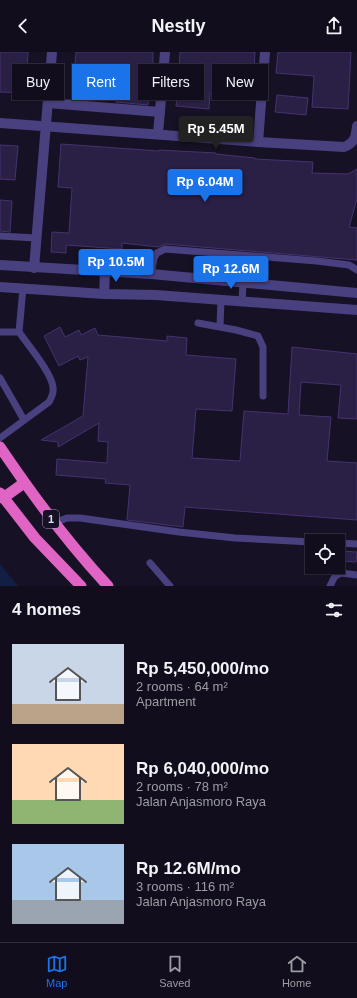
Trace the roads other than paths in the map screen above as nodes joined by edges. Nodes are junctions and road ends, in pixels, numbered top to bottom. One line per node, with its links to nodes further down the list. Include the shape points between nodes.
1 (52, 52): 4 (street)
2 (165, 52): 5 (street)
3 (265, 52): 10 (street)
4 (48, 102): 5 (street); 8 (street)
5 (160, 112): 9 (street)
6 (0, 123): 8 (street)
7 (357, 126): 10 (street, via 356,138 344,147)
8 (46, 127): 9 (street); 12 (street)
9 (158, 134): 10 (street)
10 (258, 142)
11 (0, 236): 12 (lane)
12 (36, 238): 15 (street)
13 (241, 256): 16 (lane, via 343,264); 18 (lane, via 166,249 157,253 154,258); 19 (lane)
14 (0, 265): 15 (street)
15 (34, 268): 17 (street)
16 (357, 270)
17 (105, 272): 18 (street); 23 (street)
18 (151, 274): 19 (street)
19 (243, 283): 22 (street); 25 (lane)
20 (0, 286): 21 (street)
21 (23, 288): 23 (street); 30 (lane)
22 (357, 293)
23 (104, 294): 24 (street)
24 (221, 300): 25 (street); 28 (lane)
25 (242, 302): 26 (street)
26 (357, 310)
27 (198, 323): 28 (lane)
28 (220, 326): 32 (lane, via 258,336 263,347)
29 (0, 332): 30 (lane)
30 (19, 332): 33 (lane, via 43,365 53,386 53,395 49,402)
31 (0, 378): 33 (lane)
32 (263, 396)
33 (24, 420): 34 (lane)
34 (0, 438)
35 (0, 447): 36 (highway, 1)
36 (24, 483): 37 (highway); 38 (highway, 1)
37 (2, 495): 44 (highway, 1, via 35,538)
38 (54, 523): 39 (lane, via 67,518 80,518 235,538); 45 (highway, 1)
39 (305, 542)
40 (345, 543): 41 (lane)
41 (357, 544)
42 (150, 563): 46 (lane)
43 (357, 575): 47 (lane, via 341,573 335,576)
44 (80, 586)
45 (108, 586)
46 (170, 586)
47 (330, 586)

